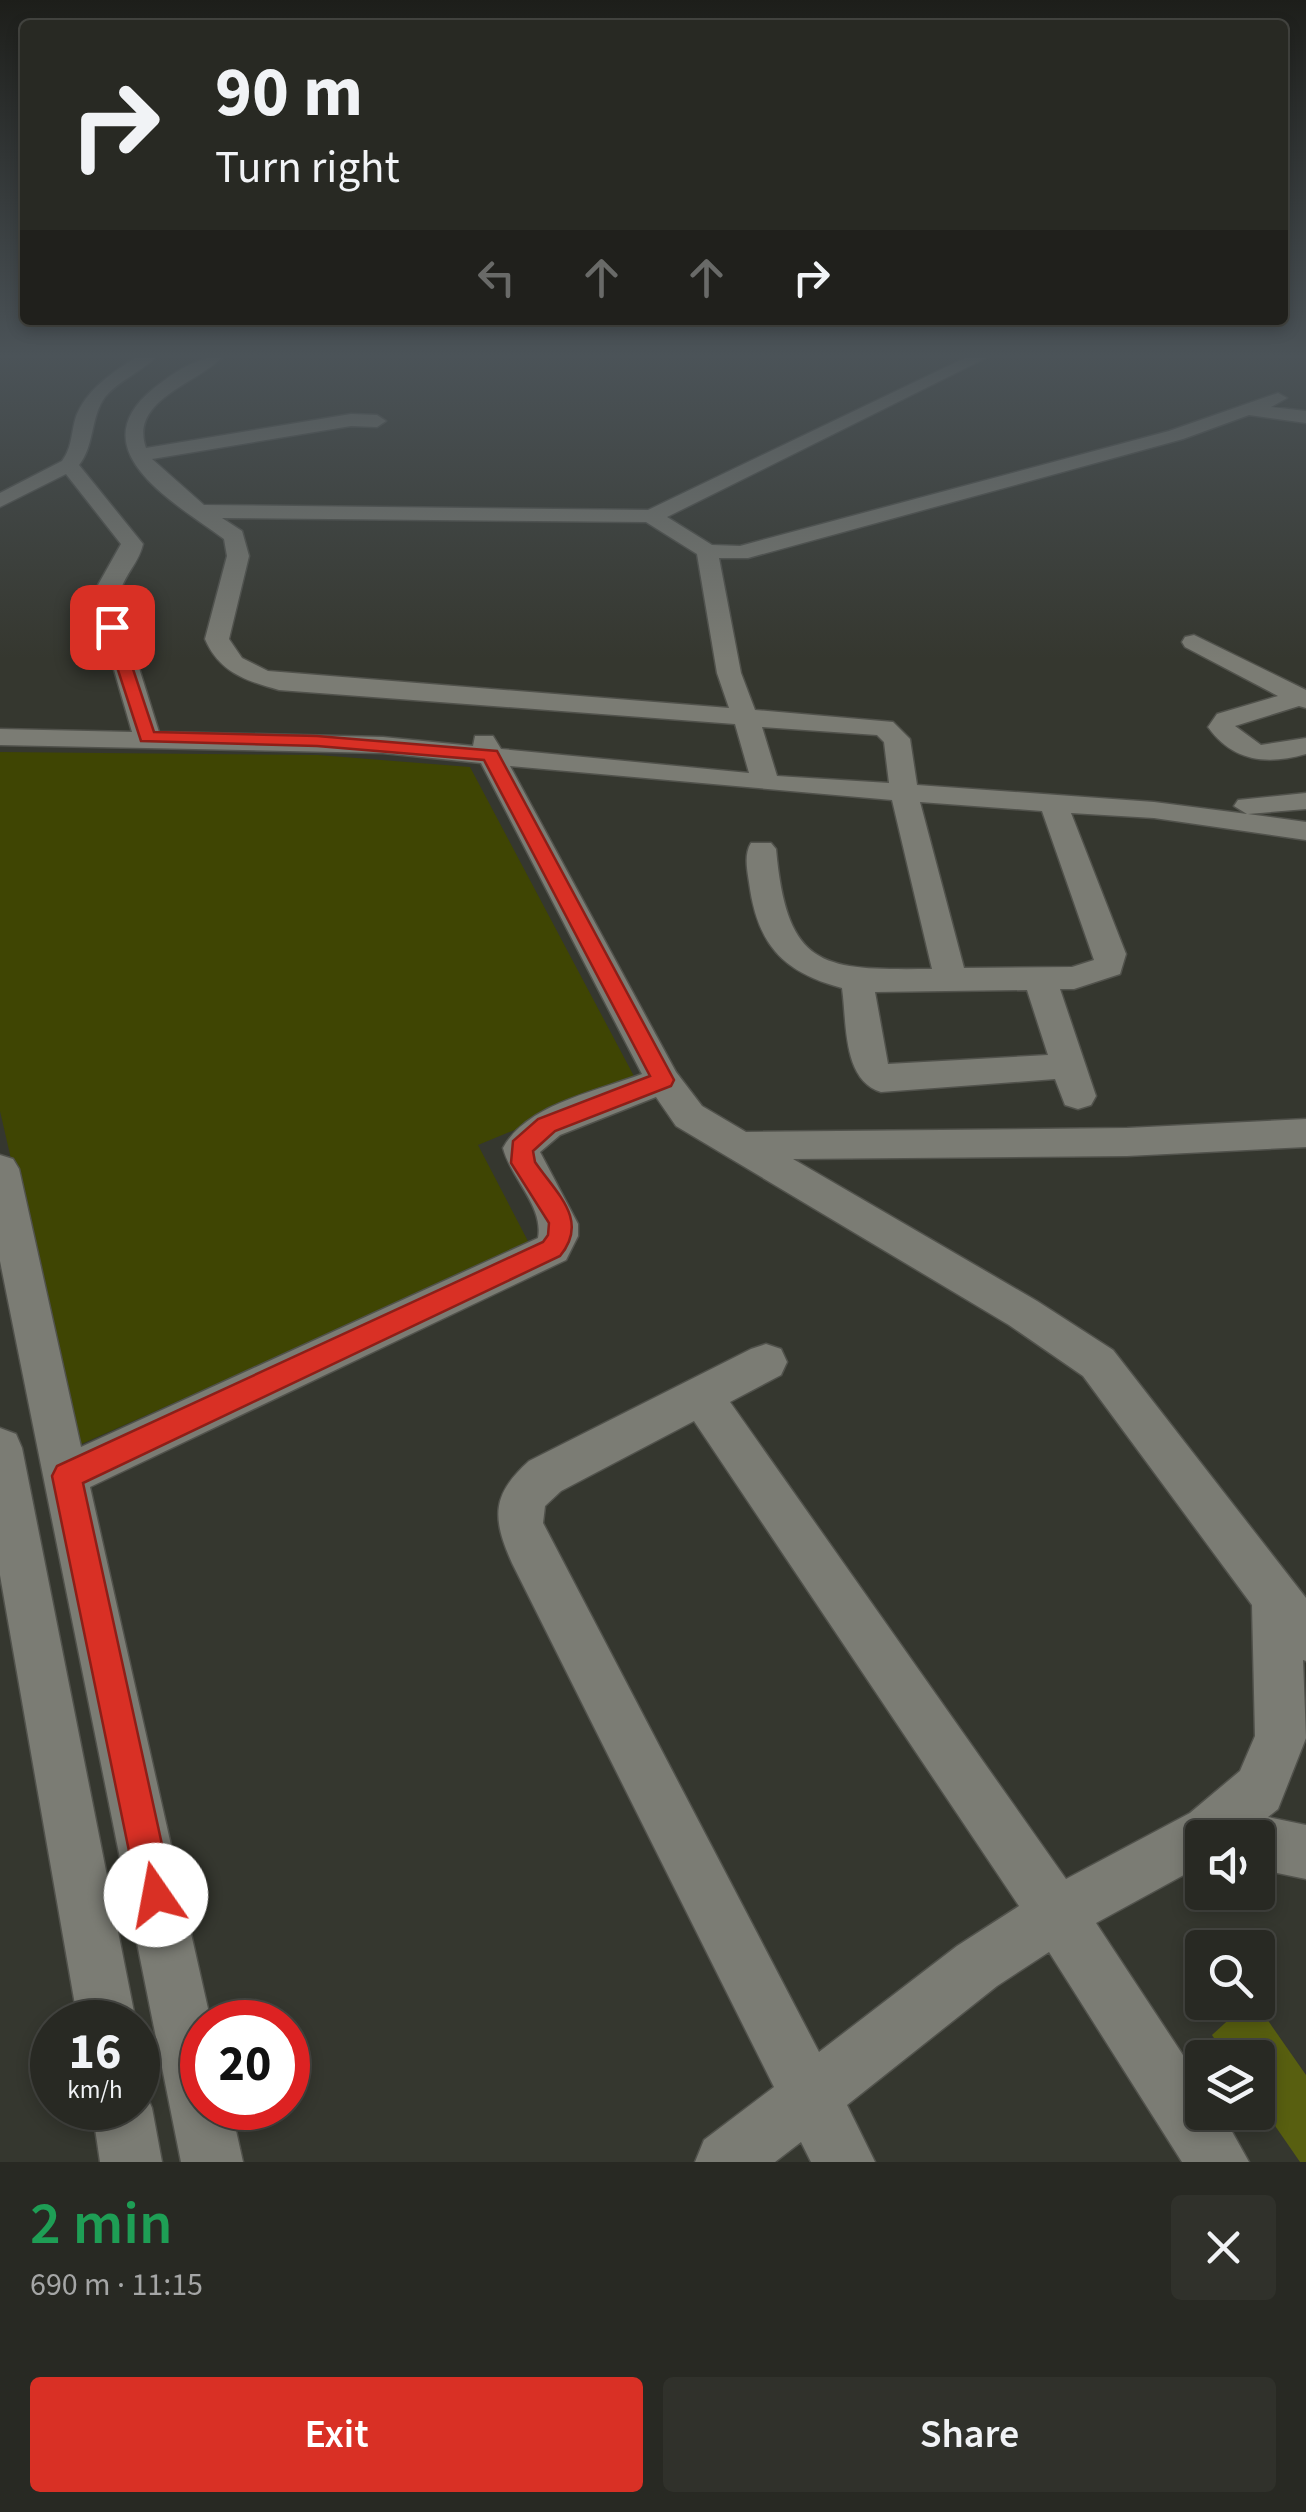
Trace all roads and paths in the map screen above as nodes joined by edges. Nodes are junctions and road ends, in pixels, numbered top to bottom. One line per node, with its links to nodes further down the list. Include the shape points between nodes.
1 (75, 458): 5 (lane)
2 (142, 458): 7 (lane, via 159,482)
3 (772, 458): 8 (lane)
4 (1095, 458): 9 (lane, via 740,553)
5 (69, 466): 6 (lane); 14 (lane, via 132,544 106,596)
6 (0, 500)
7 (202, 511): 8 (lane); 12 (lane, via 238,546 217,639 221,652 258,677)
8 (652, 516): 9 (lane)
9 (707, 551): 12 (lane, via 729,673)
10 (1194, 642): 11 (lane)
11 (1303, 699): 17 (lane, via 1226,720 1222,728 1262,756)
12 (746, 717): 18 (lane); 19 (lane, via 884,728 896,738)
13 (0, 721): 14 (lane)
14 (145, 730): 15 (lane); 16 (lane)
15 (0, 737)
16 (487, 746): 18 (lane); 29 (lane)
17 (1306, 746)
18 (763, 774): 19 (lane)
19 (902, 786): 21 (lane); 22 (lane, via 1172,794); 28 (lane)
20 (1306, 801): 22 (lane)
21 (1054, 804): 24 (lane); 26 (lane, via 1110,954 1109,966 1098,972)
22 (1248, 806): 23 (lane)
23 (1306, 814)
24 (1306, 830)
25 (762, 849): 27 (lane, via 769,920 778,935 806,962)
26 (1040, 978): 27 (lane, via 1073,1081 882,1079 871,1070); 28 (lane)
27 (857, 980): 28 (lane)
28 (951, 980)
29 (663, 1080): 31 (lane, via 689,1116); 36 (lane, via 547,1125 521,1148 523,1163 562,1222 552,1249)
30 (1306, 1133): 31 (lane)
31 (735, 1146): 37 (lane, via 1098,1363)
32 (0, 1169): 36 (lane)
33 (766, 1362): 34 (lane)
34 (702, 1396): 43 (lane); 45 (lane, via 545,1476 523,1496 520,1523)
35 (0, 1448): 44 (lane)
36 (67, 1476): 48 (lane)
37 (1276, 1597): 38 (lane); 39 (lane, via 1282,1737)
38 (1306, 1637)
39 (1243, 1820)
40 (1275, 1846): 41 (lane)
41 (1306, 1852)
42 (1185, 1858): 43 (lane)
43 (1057, 1914): 45 (lane, via 977,1966); 51 (lane)
44 (102, 2000)
45 (810, 2097): 49 (lane); 50 (lane)
46 (126, 2130): 47 (lane)
47 (131, 2162)
48 (212, 2162)
49 (726, 2162)
50 (844, 2162)
51 (1218, 2162)

